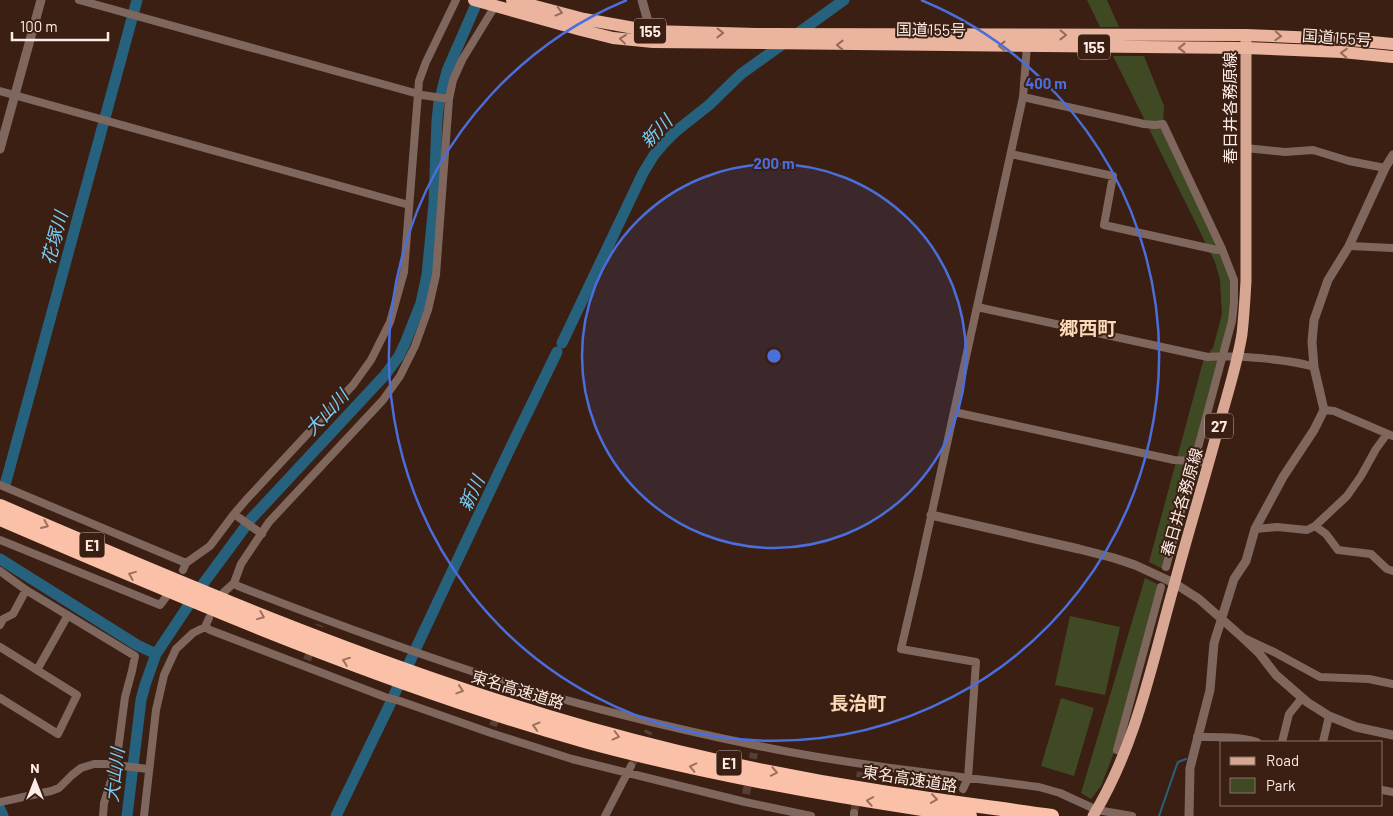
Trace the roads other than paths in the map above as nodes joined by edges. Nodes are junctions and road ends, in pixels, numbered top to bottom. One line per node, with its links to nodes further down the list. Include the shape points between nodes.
1 (41, 0): 17 (street)
2 (79, 0): 16 (street)
3 (456, 0): 16 (street, via 426,62)
4 (474, 0): 7 (highway, 国道155号 / 155)
5 (512, 0): 9 (highway, 国道155号 / 155, one-way to 9)
6 (642, 0): 9 (street)
7 (495, 6): 9 (highway, 国道155号 / 155, one-way to 7, via 613,38); 19 (street, via 462,60)
8 (1246, 35): 10 (highway, 国道155号 / 155, one-way to 8, via 821,34); 11 (highway, 国道155号 / 155, one-way to 11); 13 (main road, 春日井各務原線 / 27)
9 (652, 37): 10 (highway, 国道155号 / 155, one-way to 10); 10 (highway, 国道155号 / 155, via 759,43)
10 (793, 39): 12 (highway, 国道155号 / 155, one-way to 10)
11 (1393, 44)
12 (1027, 46): 13 (highway, 国道155号 / 155, one-way to 12); 18 (street)
13 (1246, 48): 14 (highway, 国道155号 / 155, one-way to 13); 20 (main road, 春日井各務原線 / 27)
14 (1393, 57)
15 (0, 91): 17 (street)
16 (420, 94): 19 (street); 25 (street)
17 (15, 96): 21 (street); 25 (street)
18 (1023, 97): 22 (street); 30 (street, via 1144,124 1163,124 1234,280 1232,321)
19 (448, 99): 46 (street, via 436,276 415,346 400,376 382,400)
20 (1246, 148): 24 (street, via 1285,152 1313,150); 31 (main road, 春日井各務原線 / 27, via 1246,281)
21 (0, 149)
22 (1010, 154): 28 (street, via 1113,176 1104,225); 29 (street)
23 (1393, 155): 24 (street)
24 (1385, 168): 26 (street)
25 (409, 205): 41 (street, via 405,264 399,291 390,322 371,360 354,385)
26 (1350, 246): 27 (street); 32 (street, via 1328,280 1314,320)
27 (1393, 248)
28 (1217, 250)
29 (977, 307): 30 (street, via 1208,357); 34 (street)
30 (1223, 356): 31 (street); 36 (street)
31 (1237, 356): 32 (street); 37 (main road, 春日井各務原線 / 27)
32 (1314, 367): 33 (street)
33 (1324, 410): 35 (street, via 1334,411); 45 (street)
34 (954, 412): 36 (street, via 1174,460); 42 (street)
35 (1390, 435): 44 (street, via 1376,449 1347,496)
36 (1194, 461): 37 (street); 48 (street)
37 (1209, 462): 51 (main road, 春日井各務原線 / 27)
38 (0, 485): 39 (street)
39 (9, 488): 40 (street); 41 (street, via 184,567 210,546)
40 (3, 502): 55 (highway, 東名高速道路 / E1, one-way to 55)
41 (235, 514): 46 (street)
42 (931, 515): 51 (street, via 1114,558); 81 (street, via 901,649 976,662)
43 (0, 519): 55 (highway, 東名高速道路 / E1, one-way to 43)
44 (1315, 526): 45 (street, via 1307,530); 50 (street, via 1338,550 1371,554)
45 (1255, 529): 58 (street, via 1246,561 1234,579)
46 (261, 533): 52 (street, via 241,564)
47 (0, 540): 55 (street, via 160,605)
48 (1166, 567)
49 (0, 571): 54 (street)
50 (1393, 571)
51 (1174, 582): 58 (street, via 1200,599); 76 (main road, 春日井各務原線 / 27)
52 (234, 583): 56 (street); 69 (street, via 321,622 507,686)
53 (1161, 587): 76 (street, via 1117,750)
54 (26, 590): 57 (street); 59 (street, via 13,614 3,619)
55 (176, 592): 56 (highway, 東名高速道路 / E1)
56 (214, 604): 60 (street); 64 (highway, 東名高速道路 / E1, via 266,618)
57 (68, 615): 63 (street); 77 (street, via 135,656 125,697)
58 (1221, 619): 61 (street); 72 (street, via 1214,643 1210,690)
59 (0, 625)
60 (205, 627): 79 (street, via 176,649 164,675); 80 (street, via 385,697)
61 (1242, 637): 65 (street, via 1320,677 1369,679); 67 (street)
62 (0, 647): 63 (street)
63 (37, 670): 66 (street, via 77,695 58,734)
64 (412, 679): 89 (highway, 東名高速道路 / E1, one-way to 64, via 798,789 653,758 444,697); 90 (highway, 東名高速道路 / E1, one-way to 90, via 716,761 882,792)
65 (1393, 684)
66 (0, 698)
67 (1302, 698): 68 (street); 74 (street, via 1289,714)
68 (1329, 716): 71 (street, via 1356,727); 75 (street)
69 (653, 722): 70 (street); 81 (street, via 755,749 862,768)
70 (649, 731)
71 (1393, 735)
72 (1198, 737): 73 (street); 92 (street, via 1190,768)
73 (1254, 741)
74 (1282, 741)
75 (1323, 741)
76 (1126, 752): 84 (main road, 春日井各務原線 / 27)
77 (118, 766): 79 (street); 83 (street, via 94,764 72,775 60,788); 85 (street, via 104,803)
78 (630, 766): 80 (street)
79 (145, 769): 86 (street)
80 (627, 774): 87 (street); 88 (street, via 745,798)
81 (968, 778): 82 (street); 84 (street, via 1060,793)
82 (963, 789)
83 (2, 801)
84 (1095, 813): 91 (street)
85 (103, 816)
86 (144, 816)
87 (604, 816)
88 (811, 816)
89 (970, 816)
90 (1052, 816)
91 (1132, 816)
92 (1189, 816)

